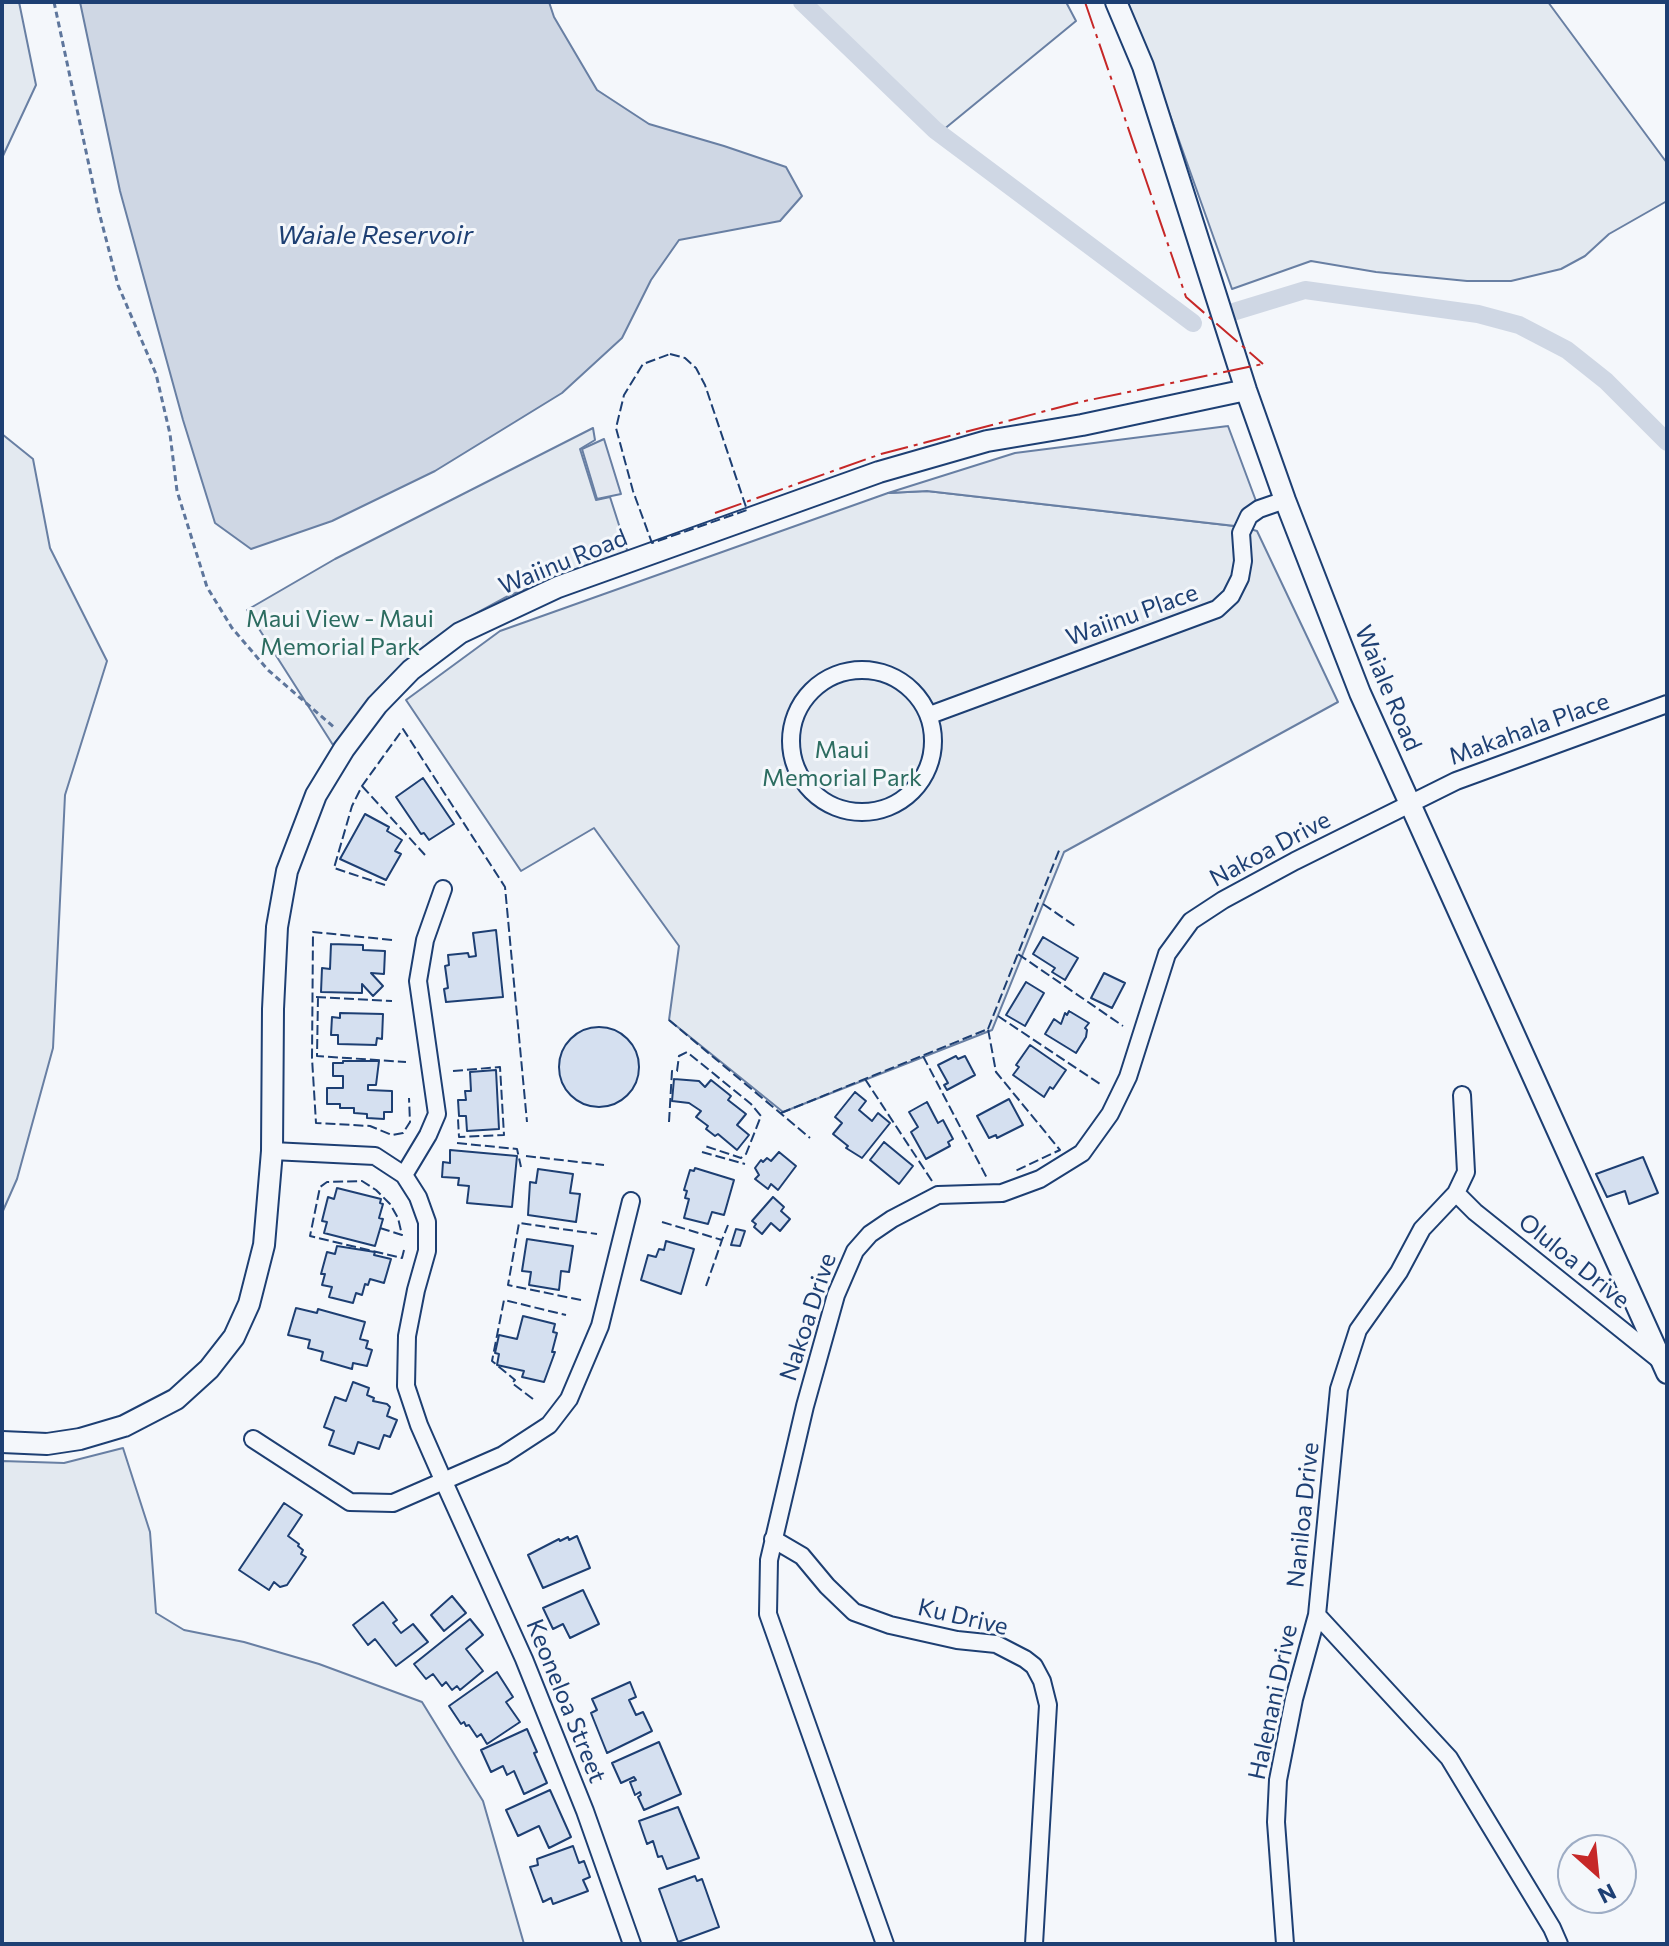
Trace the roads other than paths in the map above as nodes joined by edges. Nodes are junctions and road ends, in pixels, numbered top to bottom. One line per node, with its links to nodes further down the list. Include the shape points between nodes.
1 (1116, 2): 2 (street, Waiale Road, via 1143,66)
2 (1246, 390): 3 (street, Waiale Road); 9 (street, Waiinu Road, via 987,441 879,472 558,587 460,633 411,670 377,705 316,795 287,871 277,927)
3 (1285, 500): 5 (street, Waiinu Place, via 1249,516 1241,533 1240,578 1217,609); 6 (street, Waiale Road)
4 (1667, 704): 6 (street, Makahala Place)
5 (930, 715): 5 (street, via 915,692 892,675 865,669 837,674 813,689 796,712 790,739 794,767 809,791 832,807 860,814 888,809 912,794 928,771 935,743)
6 (1409, 803): 13 (street, Waiale Road); 17 (street, Nakoa Drive, via 1191,921 1167,954 1128,1077 1082,1153 1040,1179 1002,1193 938,1195 892,1219 855,1251 832,1309)
7 (443, 889): 10 (street, via 418,981 437,1114)
8 (1462, 1095): 11 (street, Naniloa Drive, via 1466,1172)
9 (272, 1151): 10 (street, via 375,1156); 15 (street, Waiinu Road, via 264,1245 249,1304 234,1337 209,1369 176,1399 124,1426 47,1444)
10 (404, 1175): 16 (street, Keoneloa Street, via 427,1222 427,1251 407,1336 406,1386)
11 (1456, 1193): 13 (street, Oluloa Drive); 18 (street, Naniloa Drive, via 1422,1229 1358,1330 1349,1355 1339,1389)
12 (631, 1201): 16 (street, via 600,1326 569,1399 549,1425 503,1455)
13 (1666, 1366)
14 (253, 1439): 16 (street, via 350,1502 393,1503)
15 (2, 1442)
16 (444, 1482): 19 (street, Keoneloa Street, via 524,1659)
17 (773, 1539): 20 (street, Nakoa Drive, via 768,1614); 21 (street, Ku Drive, via 802,1556 854,1612 890,1625 996,1644 1034,1666 1048,1705)
18 (1317, 1615): 22 (street, Halenani Drive, via 1278,1780); 23 (street, Naniloa Drive, via 1449,1758)
19 (632, 1944)
20 (885, 1944)
21 (1034, 1944)
22 (1285, 1944)
23 (1559, 1944)

